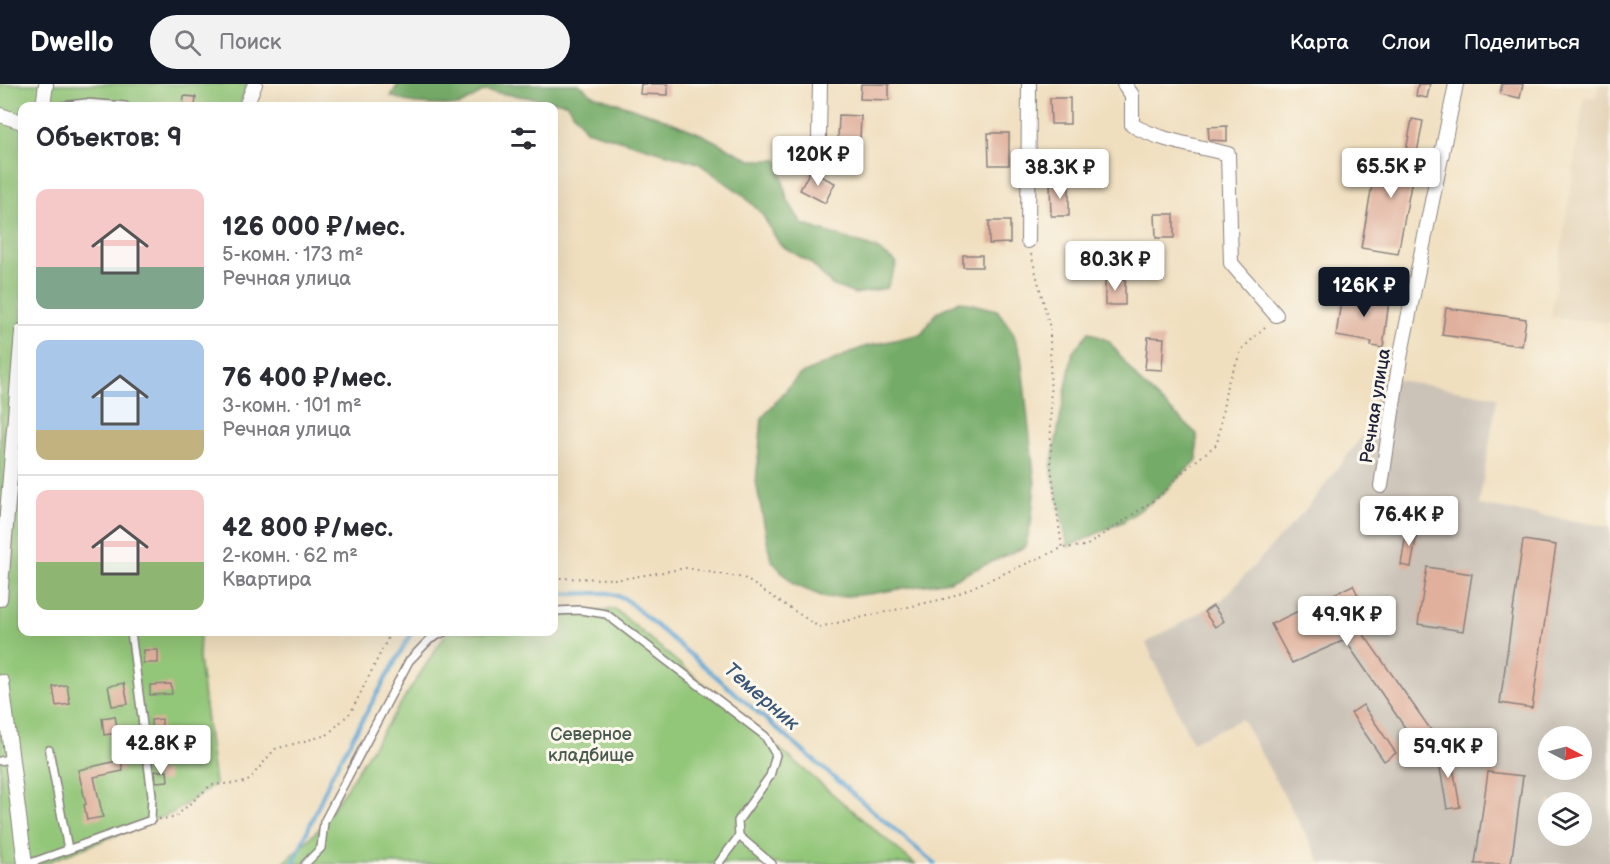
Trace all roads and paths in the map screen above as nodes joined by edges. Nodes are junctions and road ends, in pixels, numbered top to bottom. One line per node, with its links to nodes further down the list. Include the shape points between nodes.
1 (46, 84): 8 (street)
2 (255, 84): 9 (street)
3 (820, 84): 12 (street)
4 (1029, 84): 5 (street); 13 (street)
5 (1044, 84)
6 (1125, 84): 14 (street, via 1132,95 1132,125 1151,135 1228,154 1231,263)
7 (1456, 84): 16 (street, Речная улица, via 1400,358)
8 (44, 102)
9 (248, 102)
10 (0, 115): 11 (street)
11 (18, 121)
12 (819, 136)
13 (1028, 241): 17 (path, via 1050,328 1051,467)
14 (1276, 315): 17 (path, via 1242,349 1227,385 1216,444 1140,511 1086,546)
15 (18, 380): 19 (street)
16 (1381, 486)
17 (1062, 548): 18 (path, via 948,598 819,627 744,578 686,568 621,579)
18 (558, 578)
19 (0, 599)
20 (558, 611): 28 (lane, via 606,614 765,736 776,755 770,776 738,821)
21 (131, 636): 27 (lane, via 152,795)
22 (389, 636): 27 (path, via 351,712 327,735 275,748 247,782 211,785 174,818)
23 (436, 636): 31 (lane, via 409,661 324,822 321,848)
24 (2, 682): 26 (street)
25 (49, 750): 29 (lane)
26 (5, 760): 30 (street)
27 (151, 820): 29 (lane)
28 (739, 836): 32 (lane); 33 (lane)
29 (68, 849): 30 (lane)
30 (26, 864)
31 (304, 864)
32 (718, 864)
33 (772, 864)

